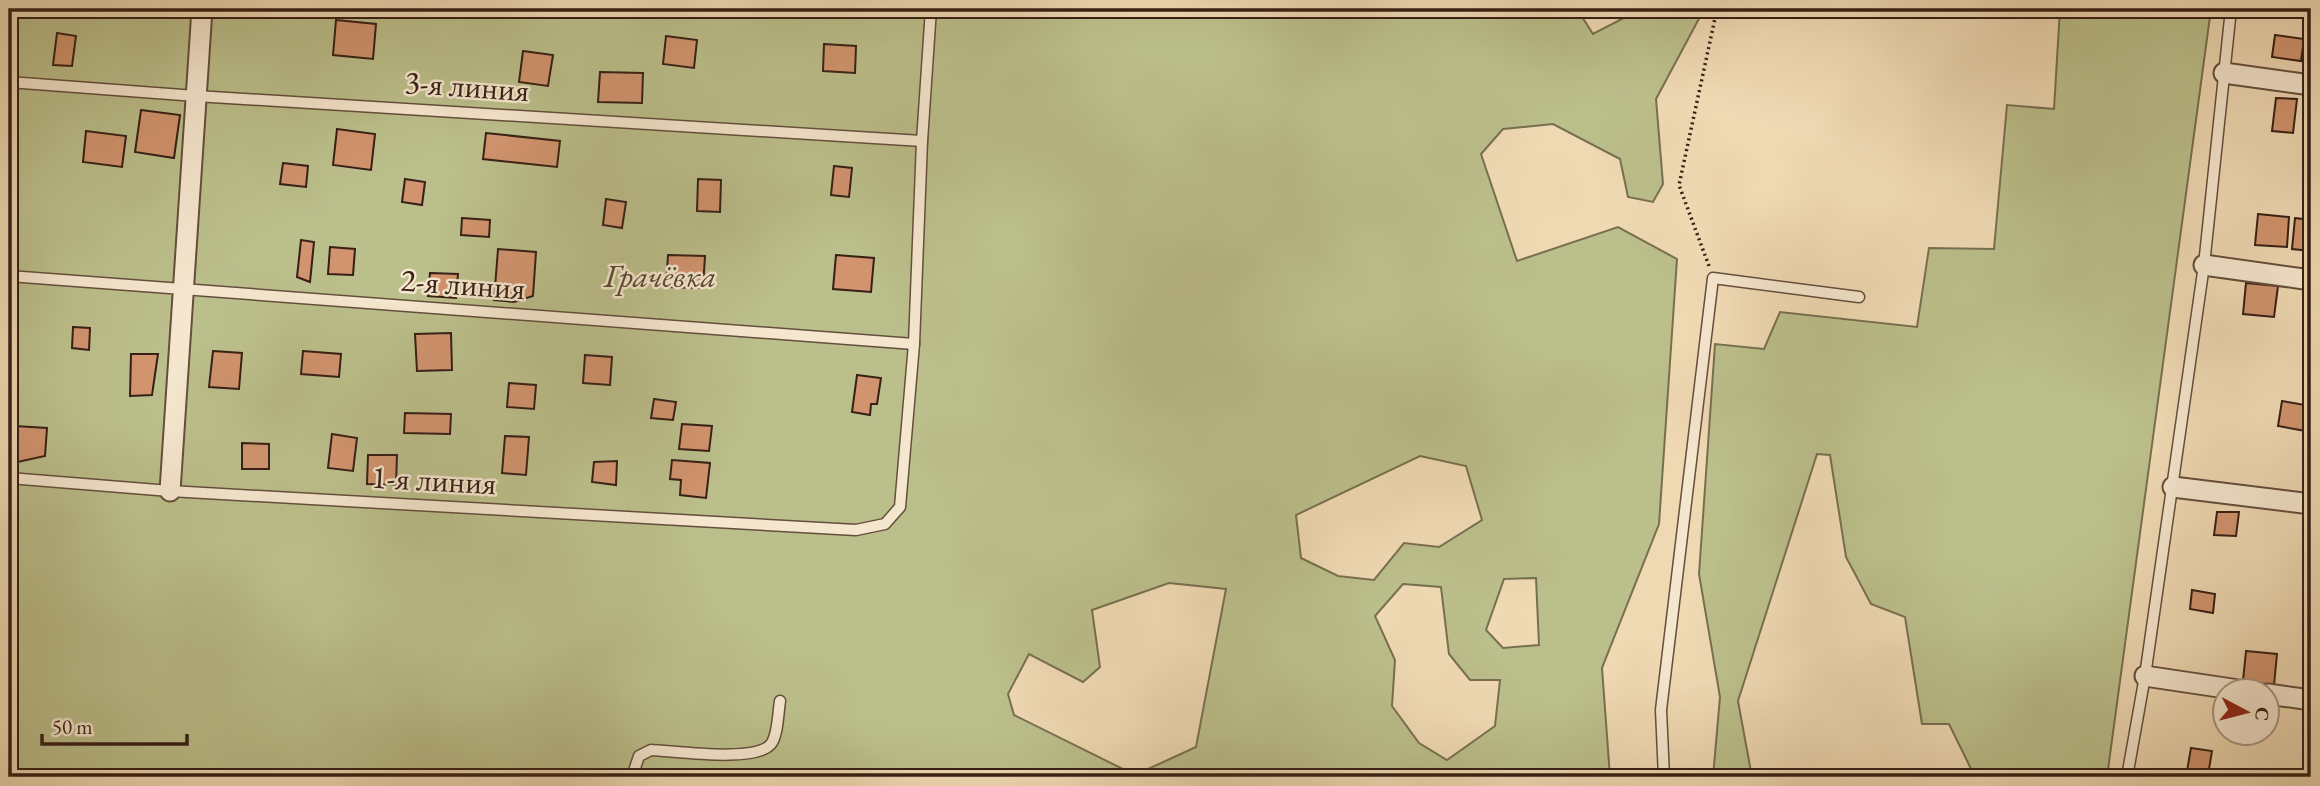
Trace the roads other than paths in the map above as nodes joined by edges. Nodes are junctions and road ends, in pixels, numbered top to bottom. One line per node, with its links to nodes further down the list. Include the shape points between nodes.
1 (202, 9): 7 (street)
2 (931, 9): 8 (lane)
3 (2231, 9): 4 (lane)
4 (2224, 74): 6 (street); 9 (lane)
5 (9, 82): 7 (lane, 3-я линия)
6 (2311, 85)
7 (196, 96): 8 (lane, 3-я линия); 12 (street)
8 (922, 141): 14 (lane)
9 (2204, 265): 11 (street); 16 (lane)
10 (9, 276): 12 (lane, 2-я линия)
11 (2311, 280)
12 (182, 289): 14 (lane, 2-я линия); 17 (street)
13 (1859, 298): 25 (lane, via 1713,278 1661,710)
14 (914, 344): 17 (lane, 1-я линия, via 900,507 885,524 856,530)
15 (9, 478): 17 (lane, 1-я линия)
16 (2173, 487): 18 (street); 19 (lane)
17 (170, 491)
18 (2311, 505)
19 (2145, 676): 20 (street); 26 (lane)
20 (2212, 685)
21 (2282, 696): 22 (street)
22 (2311, 700)
23 (780, 701): 24 (lane, via 772,743 763,752 651,750 639,756)
24 (632, 777)
25 (1664, 777)
26 (2127, 777)

